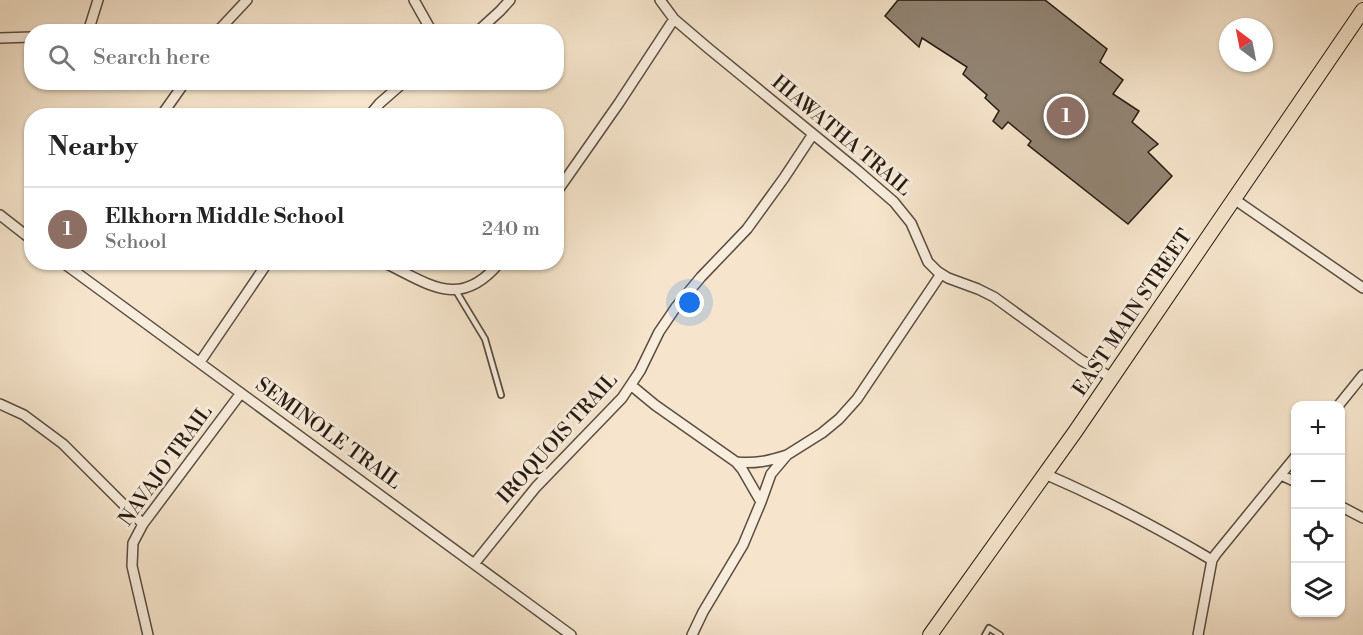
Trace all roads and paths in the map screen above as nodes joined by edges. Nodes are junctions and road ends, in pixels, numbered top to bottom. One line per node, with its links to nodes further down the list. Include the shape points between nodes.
1 (98, 0): 8 (street)
2 (247, 0): 9 (street)
3 (414, 0): 10 (street)
4 (510, 0): 11 (street)
5 (660, 0): 7 (street, HIAWATHA TRAIL)
6 (1363, 10): 20 (main road, EAST MAIN STREET)
7 (674, 19): 18 (street, HIAWATHA TRAIL); 19 (street)
8 (90, 24)
9 (224, 24)
10 (428, 24)
11 (486, 24)
12 (24, 37): 13 (street)
13 (0, 38)
14 (179, 90): 16 (street)
15 (394, 90): 17 (street)
16 (167, 108)
17 (376, 108)
18 (813, 134): 27 (street, HIAWATHA TRAIL, via 898,206 911,223 928,262); 33 (street, IROQUOIS TRAIL, via 747,229 676,307)
19 (564, 182)
20 (1234, 199): 28 (street); 32 (main road, EAST MAIN STREET)
21 (0, 215): 22 (street)
22 (24, 234)
23 (73, 270): 30 (street, SEMINOLE TRAIL)
24 (263, 270): 30 (street)
25 (400, 270): 29 (street, via 438,288)
26 (492, 270): 29 (street, via 484,279)
27 (941, 274): 32 (street, via 994,297); 38 (street, via 857,399 839,419)
28 (1363, 288)
29 (456, 291): 35 (lane, via 485,339)
30 (200, 362): 34 (street, SEMINOLE TRAIL)
31 (1363, 375): 36 (street)
32 (1112, 378): 41 (main road, EAST MAIN STREET)
33 (632, 386): 39 (street); 49 (street, IROQUOIS TRAIL, via 536,487)
34 (241, 393): 47 (street, NAVAJO TRAIL); 49 (street, SEMINOLE TRAIL)
35 (501, 395)
36 (1341, 401)
37 (0, 404): 47 (street, via 24,415 63,444)
38 (787, 455): 39 (street, via 751,464); 44 (street, via 771,474)
39 (736, 462): 44 (street)
40 (1291, 462): 42 (street)
41 (1045, 474): 48 (street, via 1146,522); 53 (main road, EAST MAIN STREET)
42 (1281, 475): 43 (street); 48 (street)
43 (1291, 480)
44 (761, 502): 52 (street, via 743,545)
45 (1345, 508): 46 (street)
46 (1363, 518)
47 (143, 524): 50 (street, NAVAJO TRAIL, via 133,543 132,566)
48 (1212, 560): 56 (street)
49 (474, 564): 51 (street, SEMINOLE TRAIL)
50 (148, 635)
51 (571, 635)
52 (692, 635)
53 (930, 635)
54 (985, 635): 55 (lane, via 989,628)
55 (1000, 635)
56 (1198, 635)

